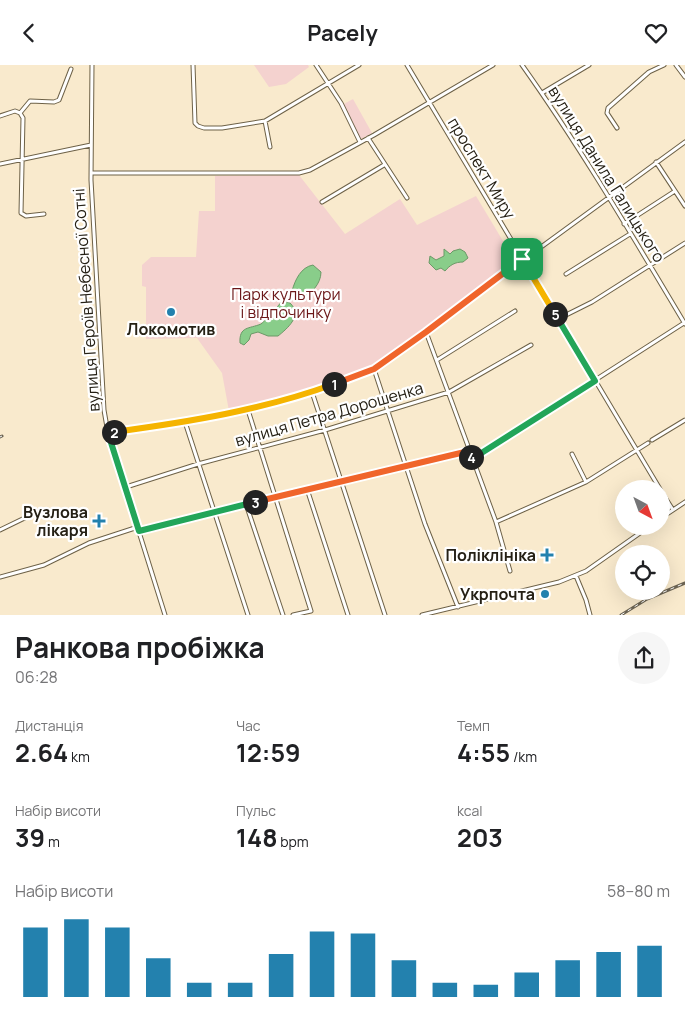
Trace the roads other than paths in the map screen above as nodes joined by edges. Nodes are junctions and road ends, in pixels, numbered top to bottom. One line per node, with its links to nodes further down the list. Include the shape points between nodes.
1 (92, 65): 23 (street, вулиця Героїв Небесної Сотні)
2 (193, 65): 18 (street, via 195,123 198,126 222,128)
3 (316, 65): 13 (street)
4 (359, 65): 13 (street)
5 (407, 65): 15 (street, проспект Миру)
6 (493, 65): 15 (street)
7 (522, 65): 14 (street, вулиця Данила Галицького)
8 (589, 65): 14 (street)
9 (664, 65): 19 (street, via 649,72 608,108 607,113)
10 (676, 65): 12 (street)
11 (72, 69): 16 (street, via 59,100 30,101)
12 (685, 77)
13 (327, 83): 18 (street); 21 (street)
14 (542, 93): 31 (street, вулиця Данила Галицького)
15 (429, 102): 20 (street); 39 (street, проспект Миру)
16 (20, 113): 17 (street, via 12,111); 25 (street, via 23,120)
17 (0, 116)
18 (265, 121): 24 (street)
19 (617, 128)
20 (368, 138): 21 (street); 28 (street)
21 (360, 142): 29 (street, via 299,173)
22 (685, 142): 26 (street)
23 (91, 145): 25 (street); 29 (street, вулиця Героїв Небесної Сотні)
24 (270, 147)
25 (23, 159): 27 (street); 35 (street, via 21,213 26,216)
26 (656, 163): 30 (street); 31 (street)
27 (0, 164)
28 (384, 165): 32 (street); 33 (street)
29 (91, 173): 57 (street, вулиця Героїв Небесної Сотні, via 100,373)
30 (675, 191): 34 (street); 36 (street)
31 (608, 197): 36 (street, вулиця Данила Галицького); 39 (street)
32 (406, 198)
33 (322, 202)
34 (685, 206)
35 (44, 215)
36 (624, 223): 37 (street, вулиця Данила Галицького)
37 (630, 234): 40 (street, вулиця Данила Галицького); 41 (street)
38 (685, 243): 40 (street)
39 (522, 259): 43 (street, проспект Миру); 45 (street)
40 (650, 265): 43 (street, via 592,302); 44 (street, вулиця Данила Галицького)
41 (566, 274)
42 (515, 311): 47 (street)
43 (558, 319): 49 (street, проспект Миру)
44 (685, 323): 49 (street)
45 (426, 332): 47 (street); 48 (street)
46 (530, 345): 51 (street, вулиця Петра Дорошенка)
47 (437, 360): 51 (street)
48 (374, 369): 50 (street); 53 (street)
49 (595, 381): 61 (street, проспект Миру); 64 (street)
50 (312, 392): 52 (street); 56 (street)
51 (449, 392): 53 (street, вулиця Петра Дорошенка); 62 (street)
52 (248, 410): 55 (street); 60 (street)
53 (389, 410): 56 (street, вулиця Петра Дорошенка); 66 (street)
54 (685, 420): 58 (street)
55 (185, 422): 57 (street); 65 (street)
56 (325, 430): 60 (street, вулиця Петра Дорошенка); 68 (street)
57 (108, 433): 70 (street, вулиця Героїв Небесної Сотні)
58 (652, 440)
59 (648, 443): 61 (street)
60 (260, 449): 65 (street, вулиця Петра Дорошенка); 72 (street)
61 (637, 450): 67 (street, проспект Миру); 69 (street)
62 (469, 451): 64 (street); 66 (street)
63 (572, 454): 69 (street)
64 (472, 459): 80 (street)
65 (198, 464): 70 (street, вулиця Петра Дорошенка); 79 (street)
66 (406, 466): 68 (street); 87 (street)
67 (654, 480)
68 (341, 481): 71 (street); 94 (street)
69 (586, 482): 80 (street)
70 (126, 487): 82 (street, вулиця Героїв Небесної Сотні)
71 (308, 489): 72 (street); 93 (street)
72 (276, 497): 74 (street); 88 (street)
73 (685, 502): 76 (street)
74 (246, 504): 79 (street); 91 (street)
75 (670, 505): 76 (street, проспект Миру)
76 (673, 510): 78 (street)
77 (37, 512): 81 (street)
78 (670, 512)
79 (214, 513): 82 (street); 90 (street)
80 (496, 523): 84 (street)
81 (0, 529)
82 (138, 529): 86 (street, via 89,543 44,565); 89 (street, вулиця Героїв Небесної Сотні)
83 (637, 535): 85 (street)
84 (510, 571)
85 (576, 576): 87 (street); 96 (street)
86 (0, 577)
87 (458, 607): 95 (street)
88 (312, 613): 92 (street)
89 (165, 615)
90 (248, 615)
91 (282, 615)
92 (293, 615)
93 (348, 615)
94 (385, 615)
95 (422, 615)
96 (590, 615)

